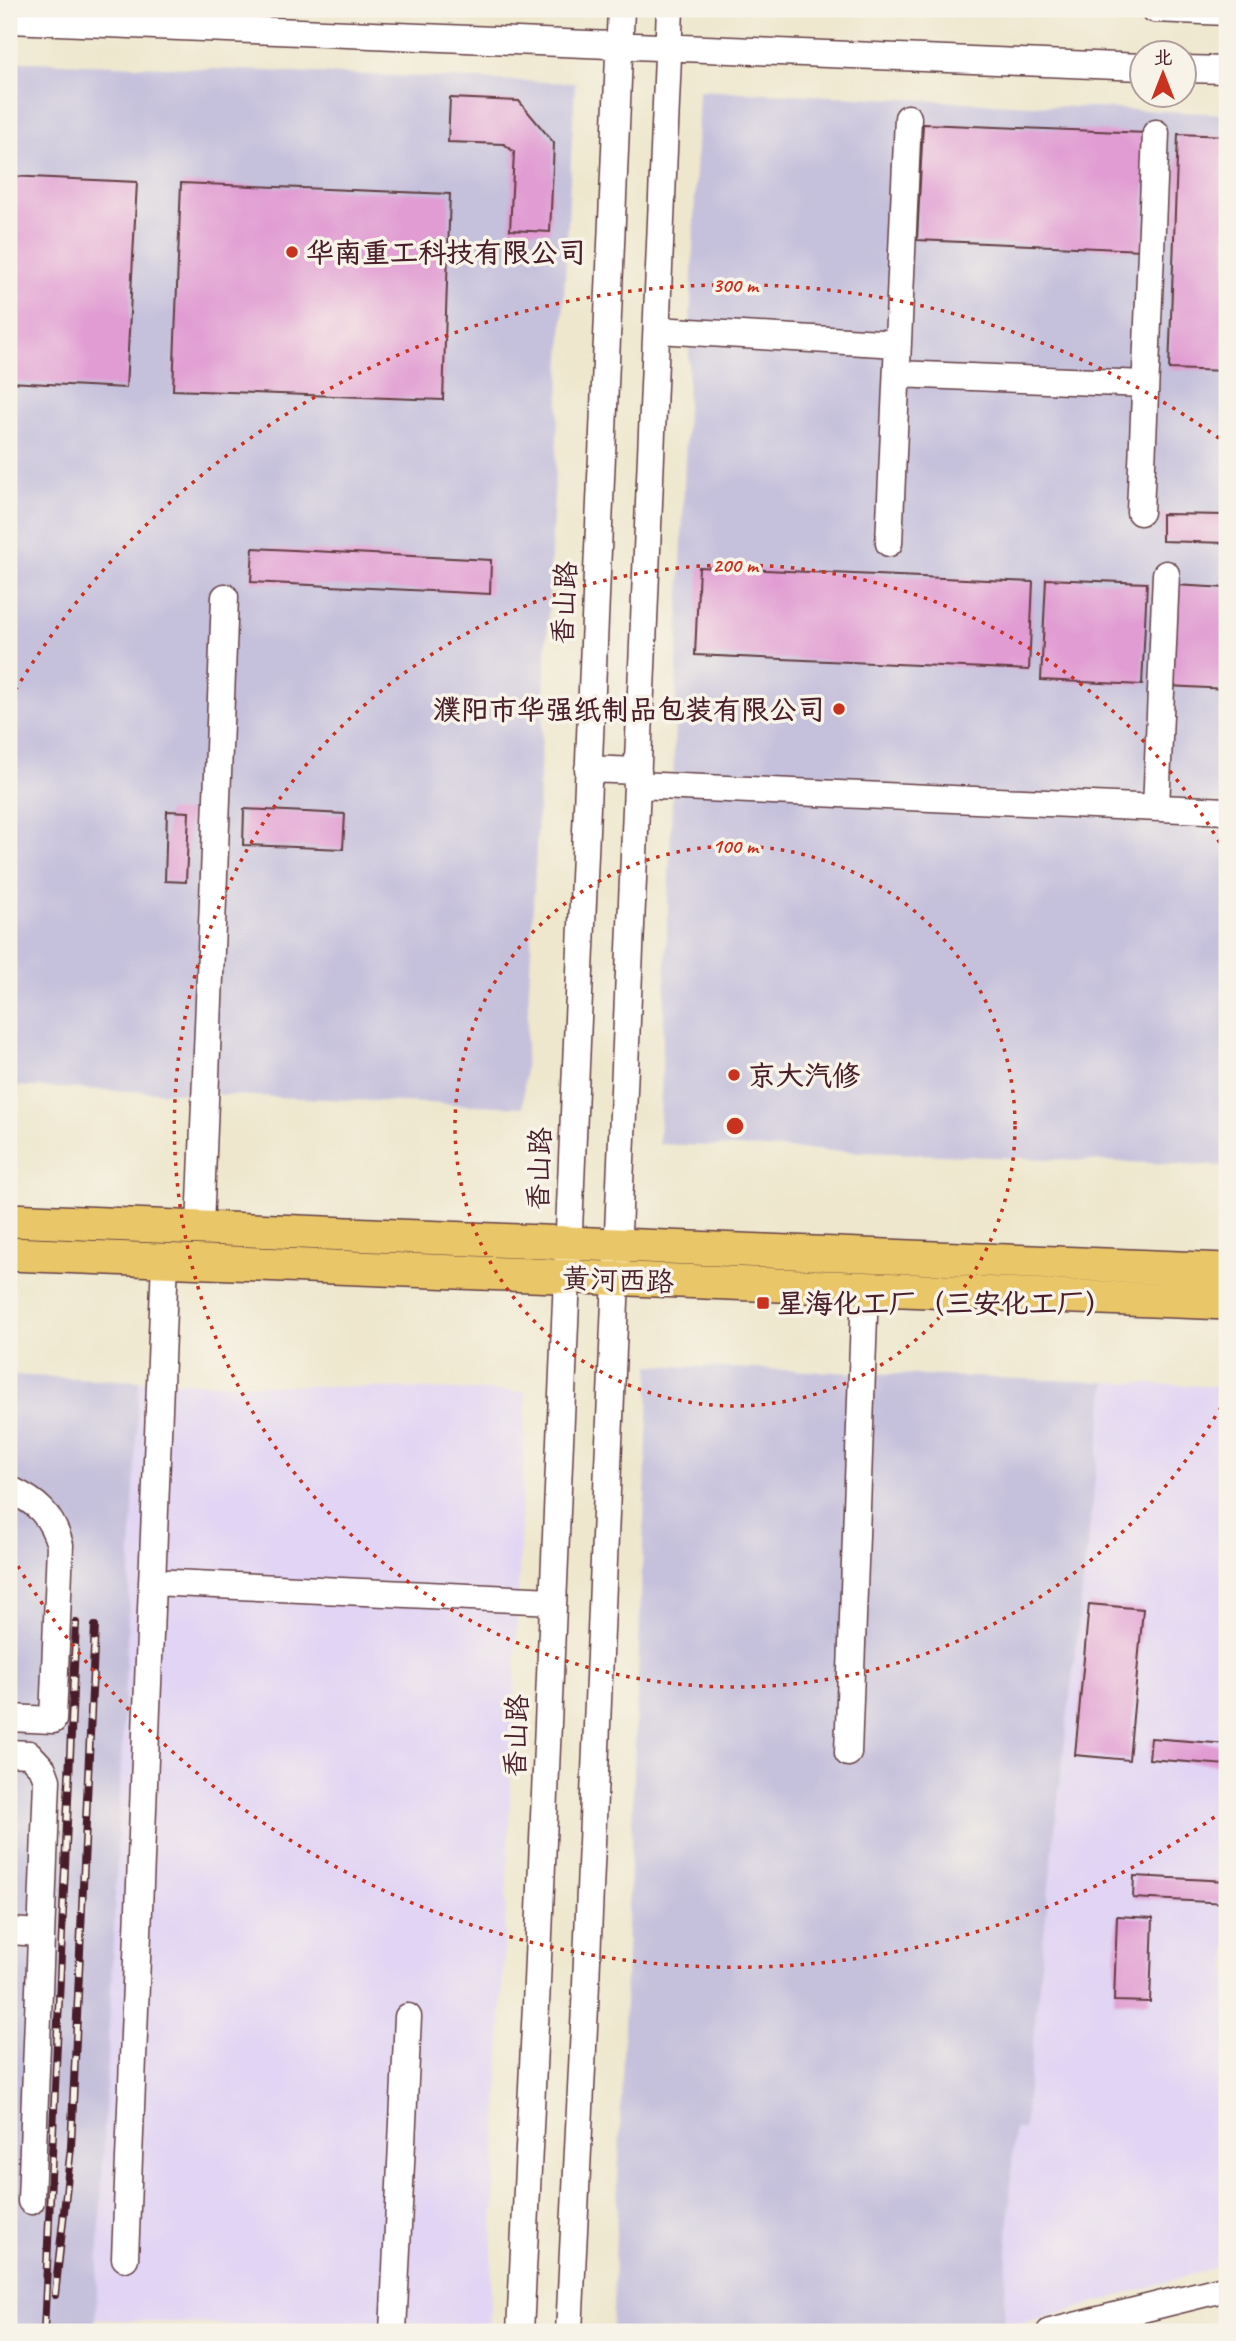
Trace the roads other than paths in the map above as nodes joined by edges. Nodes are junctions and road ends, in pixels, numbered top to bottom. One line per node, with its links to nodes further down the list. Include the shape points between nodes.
1 (621, 9): 6 (street, 香山路)
2 (670, 9): 7 (street)
3 (1154, 9): 4 (street)
4 (1227, 12)
5 (9, 20): 6 (street)
6 (620, 45): 7 (street); 21 (street, 香山路)
7 (669, 47): 8 (street); 13 (street)
8 (1128, 66)
9 (1198, 69): 10 (street)
10 (1227, 70)
11 (908, 118): 14 (street)
12 (1156, 133): 16 (street)
13 (657, 330): 14 (street); 22 (street)
14 (898, 344): 15 (street)
15 (897, 374): 16 (street); 18 (street)
16 (1145, 384): 17 (street)
17 (1140, 512)
18 (888, 543)
19 (1166, 574): 23 (street)
20 (225, 597): 26 (street)
21 (588, 769): 22 (street); 27 (street, 香山路)
22 (637, 778): 23 (street); 28 (street)
23 (1156, 808): 24 (street)
24 (1227, 811)
25 (9, 1220): 26 (main road, 黄河西路)
26 (200, 1228): 27 (main road, 黄河西路)
27 (567, 1244): 28 (main road, 黄河西路); 32 (street, 香山路)
28 (617, 1246): 31 (main road, 黄河西路); 33 (street)
29 (9, 1254): 30 (main road, 黄河西路)
30 (165, 1260): 32 (main road, 黄河西路); 37 (street)
31 (1227, 1270)
32 (566, 1277): 33 (main road, 黄河西路); 38 (street, 香山路)
33 (615, 1279): 34 (main road, 黄河西路); 50 (street)
34 (865, 1290): 35 (main road, 黄河西路); 41 (street)
35 (1227, 1303)
36 (9, 1489): 39 (street, via 40,1508 55,1526 60,1545 53,1720)
37 (152, 1582): 38 (street); 46 (street)
38 (552, 1601): 49 (street, 香山路)
39 (9, 1718)
40 (9, 1753): 43 (street, via 29,1754 47,1780)
41 (848, 1753)
42 (9, 1931): 43 (street)
43 (41, 1933): 45 (street)
44 (408, 2017): 48 (street)
45 (31, 2201)
46 (125, 2258)
47 (1227, 2288): 51 (street)
48 (393, 2332)
49 (520, 2332)
50 (569, 2332)
51 (1050, 2332)

